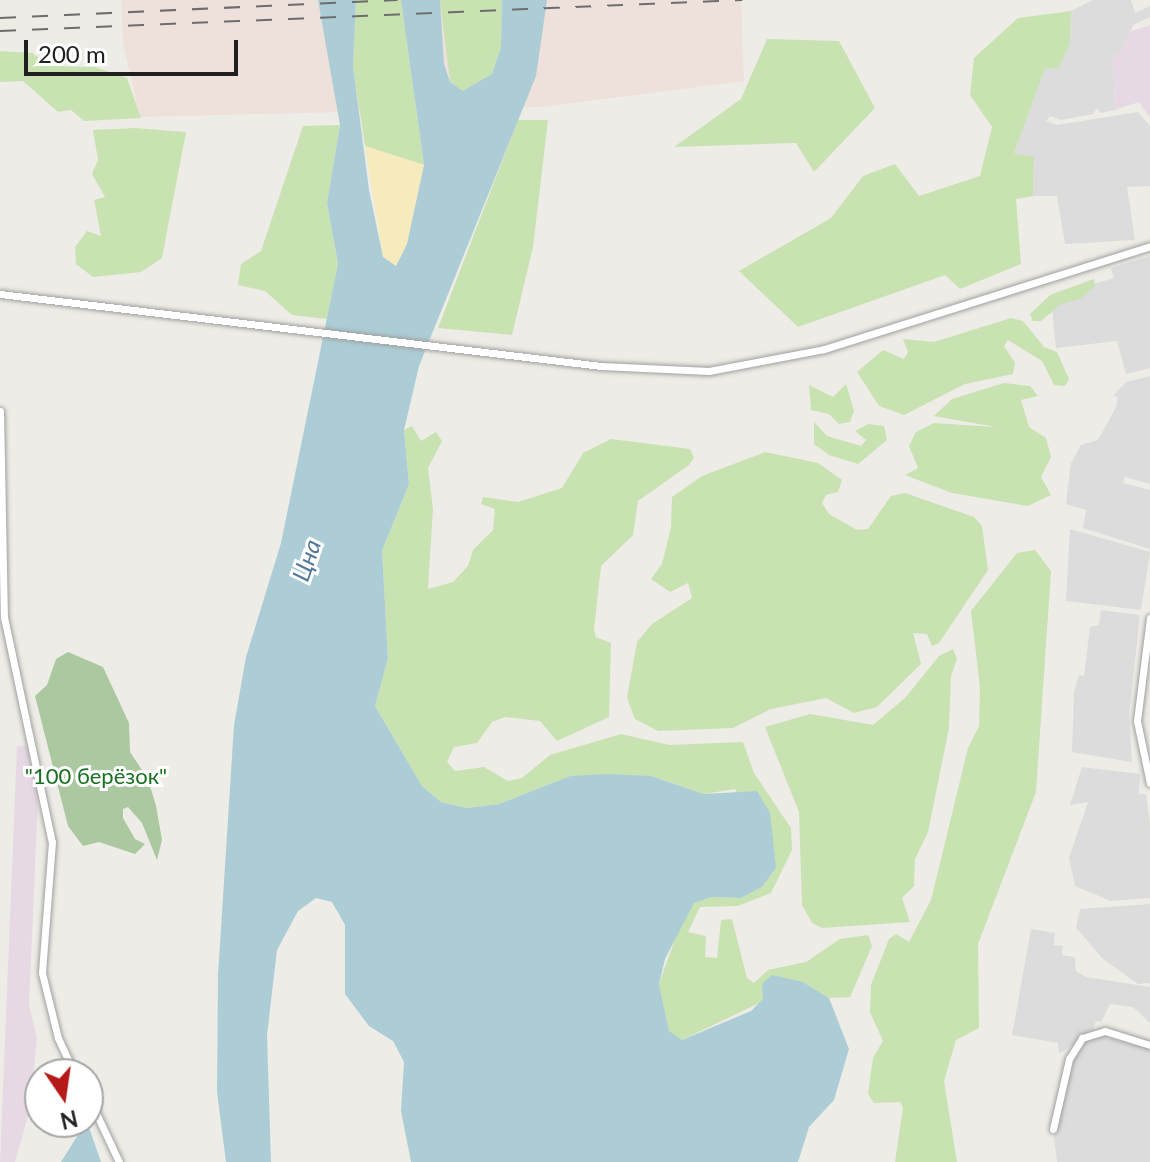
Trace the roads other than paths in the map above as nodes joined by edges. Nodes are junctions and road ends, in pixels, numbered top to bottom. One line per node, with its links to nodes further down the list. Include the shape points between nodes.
1 (1150, 246): 2 (street, via 859,340 766,364 678,371)
2 (0, 294)
3 (0, 411): 7 (street, via 4,617 52,842 42,973)
4 (1150, 618): 5 (street, via 1137,721)
5 (1150, 783)
6 (1150, 1045): 8 (street, via 1105,1031 1082,1038 1069,1059)
7 (67, 1058)
8 (1053, 1129)
9 (104, 1130): 10 (street)
10 (119, 1162)

